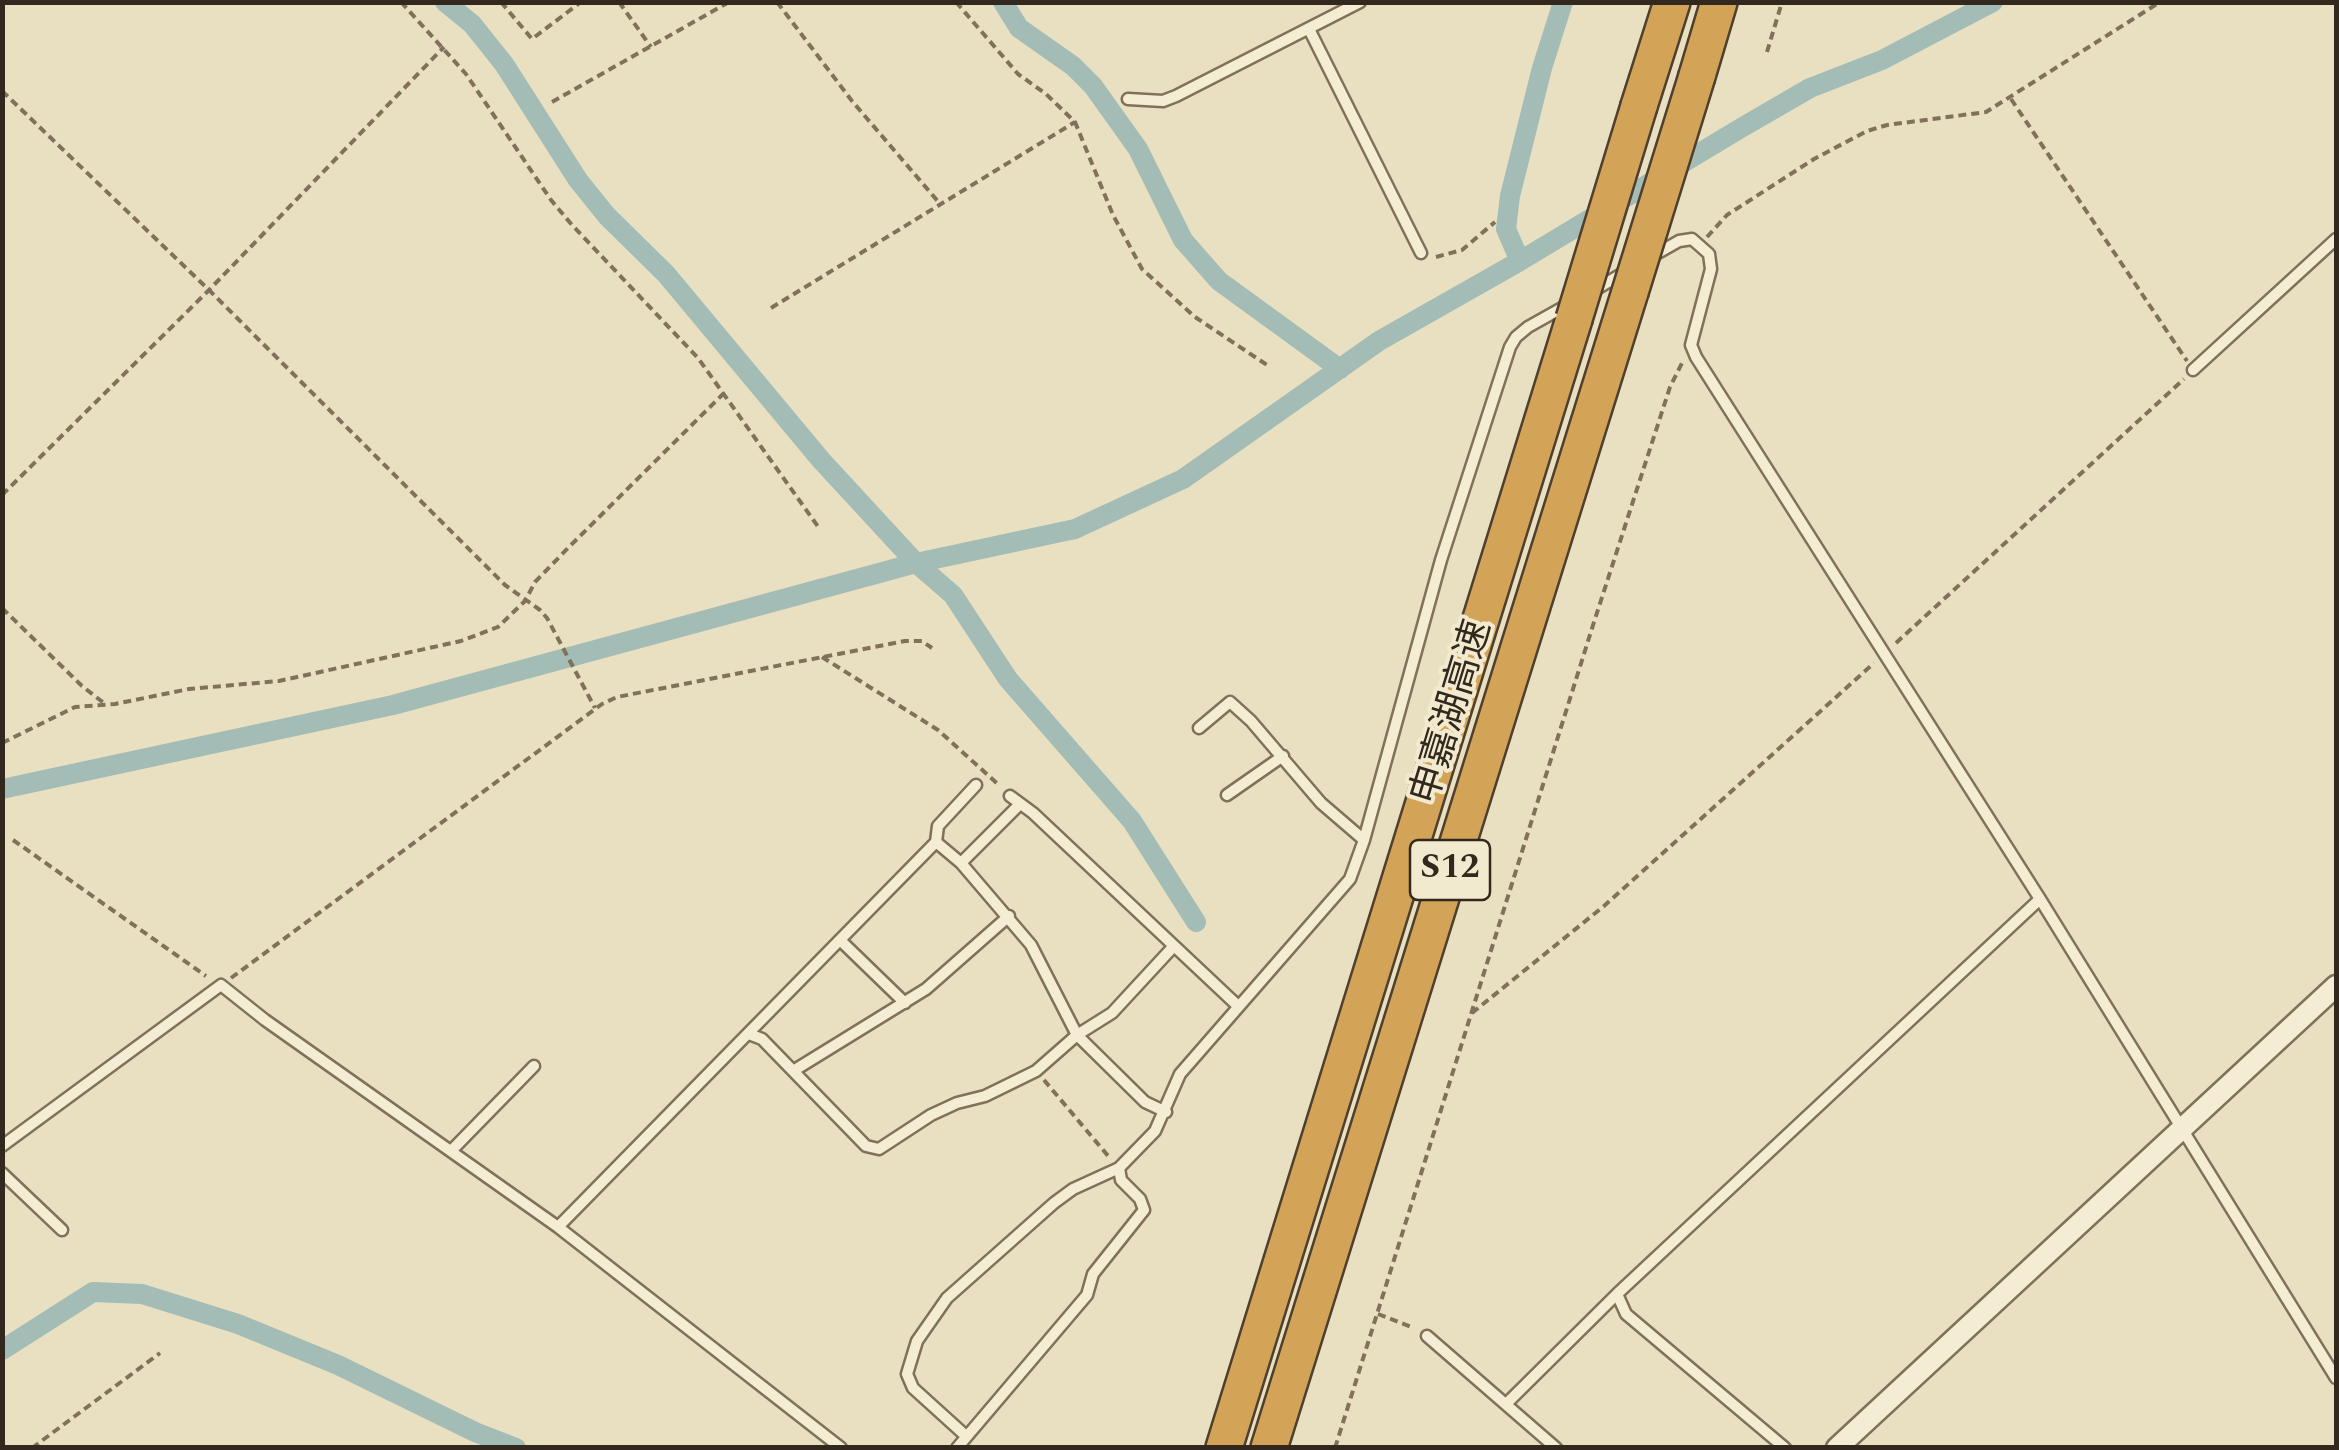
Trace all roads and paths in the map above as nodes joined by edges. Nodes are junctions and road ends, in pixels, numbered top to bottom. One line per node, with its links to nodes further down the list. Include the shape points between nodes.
1 (400, 2): 15 (path)
2 (502, 2): 3 (path, via 532,39)
3 (581, 2)
4 (619, 2): 14 (path)
5 (729, 2): 14 (path)
6 (778, 2): 22 (path)
7 (956, 2): 21 (path, via 1018,74)
8 (1360, 2): 13 (lane)
9 (1672, 2): 84 (highway, 申嘉湖高速 / S12, bridge)
10 (1719, 2): 85 (highway, 申嘉湖高速 / S12, bridge)
11 (1782, 2): 16 (path)
12 (2160, 2): 19 (path)
13 (1309, 28): 18 (lane, via 1176,96); 26 (lane)
14 (651, 46): 20 (path)
15 (444, 47): 27 (path); 32 (path, via 551,200)
16 (1767, 52)
17 (2, 91): 27 (path)
18 (1128, 99)
19 (2011, 99): 25 (path, via 1986,112 1867,132 1726,215); 31 (path)
20 (552, 102)
21 (1075, 122): 22 (path); 30 (path, via 1142,269 1195,317)
22 (940, 205): 28 (path)
23 (1495, 222): 26 (path, via 1462,250)
24 (2336, 239): 31 (lane)
25 (1700, 245): 29 (lane, via 1711,269); 49 (lane, via 1679,241 1516,336 1441,560)
26 (1422, 253)
27 (210, 290): 33 (path); 35 (path)
28 (771, 308)
29 (1691, 345): 38 (lane); 60 (path, via 1670,387)
30 (1270, 368)
31 (2193, 370): 38 (path)
32 (724, 394): 34 (path); 35 (path, via 570,546)
33 (2, 496)
34 (819, 528)
35 (526, 601): 40 (path, via 498,627 461,641 280,681); 41 (path, via 547,618)
36 (2, 608): 40 (path)
37 (932, 648): 39 (path, via 905,641)
38 (1885, 653): 52 (lane); 60 (path, via 1604,906)
39 (822, 656): 41 (path, via 617,697); 47 (path, via 938,730)
40 (105, 704): 43 (path, via 75,707)
41 (596, 708): 56 (path)
42 (1199, 728): 44 (lane, via 1230,702)
43 (2, 742)
44 (1282, 756): 46 (lane); 49 (lane)
45 (976, 785): 50 (lane, via 938,826)
46 (1228, 795)
47 (1015, 800): 51 (lane); 55 (lane)
48 (13, 840): 56 (path)
49 (1364, 840): 59 (lane, via 1337,897)
50 (936, 842): 51 (lane); 54 (lane)
51 (962, 863): 53 (lane)
52 (2040, 899): 67 (lane); 74 (lane)
53 (1009, 916): 58 (lane); 62 (lane)
54 (840, 940): 58 (lane); 61 (lane)
55 (1173, 948): 59 (lane); 62 (lane, via 1112,1013)
56 (221, 985): 68 (lane); 69 (lane)
57 (2336, 986): 67 (street)
58 (906, 1003): 64 (lane)
59 (1238, 1006): 66 (lane, via 1180,1074)
60 (1472, 1013): 75 (path)
61 (748, 1034): 64 (lane, via 762,1039); 72 (lane)
62 (1078, 1036): 65 (lane); 66 (lane, via 1145,1102)
63 (534, 1066): 69 (lane)
64 (793, 1071): 65 (lane, via 866,1146 879,1150 957,1103)
65 (1036, 1072): 70 (path)
66 (1166, 1112): 70 (lane)
67 (2182, 1128): 78 (lane); 89 (street)
68 (2, 1146)
69 (451, 1151): 72 (lane)
70 (1118, 1168): 80 (lane, via 1144,1210 1093,1274 1086,1295); 80 (lane, via 1054,1203 946,1298 917,1342 907,1374 913,1388)
71 (2, 1172): 73 (lane)
72 (558, 1227): 82 (lane)
73 (62, 1230)
74 (1617, 1294): 79 (lane); 88 (lane, via 1626,1314)
75 (1378, 1314): 76 (path); 86 (path)
76 (1427, 1336): 79 (lane)
77 (160, 1354): 81 (path)
78 (2336, 1378)
79 (1506, 1404): 87 (lane)
80 (966, 1436): 83 (lane)
81 (32, 1448)
82 (841, 1448)
83 (957, 1448)
84 (1224, 1448)
85 (1270, 1448)
86 (1335, 1448)
87 (1556, 1448)
88 (1785, 1448)
89 (1837, 1448)

